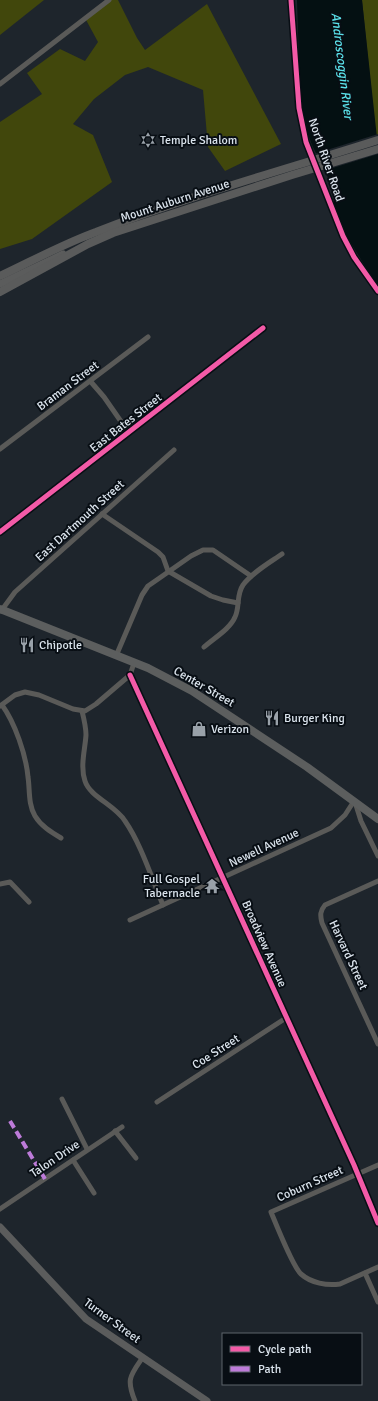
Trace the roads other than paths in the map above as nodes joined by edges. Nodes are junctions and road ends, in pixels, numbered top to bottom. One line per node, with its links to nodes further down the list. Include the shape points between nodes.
1 (109, 0): 3 (street)
2 (291, 0): 11 (street, North River Road, via 299,108 306,142 343,236)
3 (0, 84)
4 (378, 140): 6 (main road)
5 (378, 149): 6 (main road)
6 (361, 150): 7 (main road, Mount Auburn Avenue)
7 (291, 171): 8 (main road, Mount Auburn Avenue); 9 (main road, Mount Auburn Avenue, via 151,212 95,232)
8 (88, 244): 10 (main road, Mount Auburn Avenue); 12 (main road)
9 (0, 277)
10 (0, 284)
11 (378, 291)
12 (0, 292)
13 (263, 328): 16 (street, East Bates Street)
14 (148, 337): 15 (street, Braman Street)
15 (91, 382): 16 (street); 17 (street, Braman Street)
16 (129, 433): 20 (street, East Bates Street)
17 (0, 449)
18 (174, 450): 19 (street, East Dartmouth Street)
19 (102, 514): 22 (street, via 158,552 163,557); 25 (street, East Dartmouth Street, via 15,592)
20 (0, 532)
21 (282, 554): 23 (street)
22 (168, 571): 23 (street, via 203,550 214,550); 24 (street, via 210,596); 27 (street, via 148,586 142,595)
23 (251, 576): 24 (street, via 240,592)
24 (238, 603): 26 (street, via 236,616 230,625)
25 (1, 610): 27 (highway, Center Street)
26 (204, 647)
27 (116, 656): 28 (highway, Center Street)
28 (134, 663): 29 (street); 32 (highway, Center Street, via 148,668 217,706)
29 (130, 675): 31 (street, via 91,708); 37 (street, Broadview Avenue)
30 (1, 706): 31 (street, via 15,695 25,692); 34 (street, via 11,722 26,763 31,809 40,824)
31 (82, 711): 41 (street, via 86,731 83,764 86,783 90,790 116,810 126,822)
32 (354, 801): 33 (highway, Center Street); 36 (street); 37 (street, Newell Avenue, via 331,828)
33 (378, 819)
34 (60, 838)
35 (378, 848): 36 (street)
36 (378, 856)
37 (222, 878): 41 (street, Newell Avenue); 43 (street, Broadview Avenue)
38 (378, 881): 44 (street, Harvard Street, via 325,905 320,917)
39 (0, 884): 40 (street, via 10,882)
40 (29, 902)
41 (163, 905): 42 (street, Newell Avenue)
42 (130, 920)
43 (286, 1018): 46 (street, Coe Street); 53 (street, Broadview Avenue)
44 (378, 1044)
45 (62, 1099): 49 (street)
46 (157, 1102)
47 (122, 1127): 48 (street, Talon Drive)
48 (115, 1131): 49 (street, Talon Drive); 50 (street)
49 (88, 1150): 51 (street, Talon Drive)
50 (136, 1158)
51 (73, 1160): 54 (street); 55 (street, Talon Drive)
52 (378, 1165): 53 (street, Coburn Street)
53 (357, 1174): 56 (street, Broadview Avenue); 59 (street, Coburn Street, via 271,1212 290,1254 303,1275 324,1284 334,1285)
54 (94, 1193)
55 (0, 1209)
56 (378, 1223)
57 (0, 1227): 61 (main road, Turner Street, via 86,1319)
58 (378, 1267): 59 (street)
59 (365, 1273): 60 (street)
60 (378, 1302)
61 (142, 1357): 62 (street, via 129,1381); 63 (main road, Turner Street)
62 (135, 1401)
63 (207, 1401)

